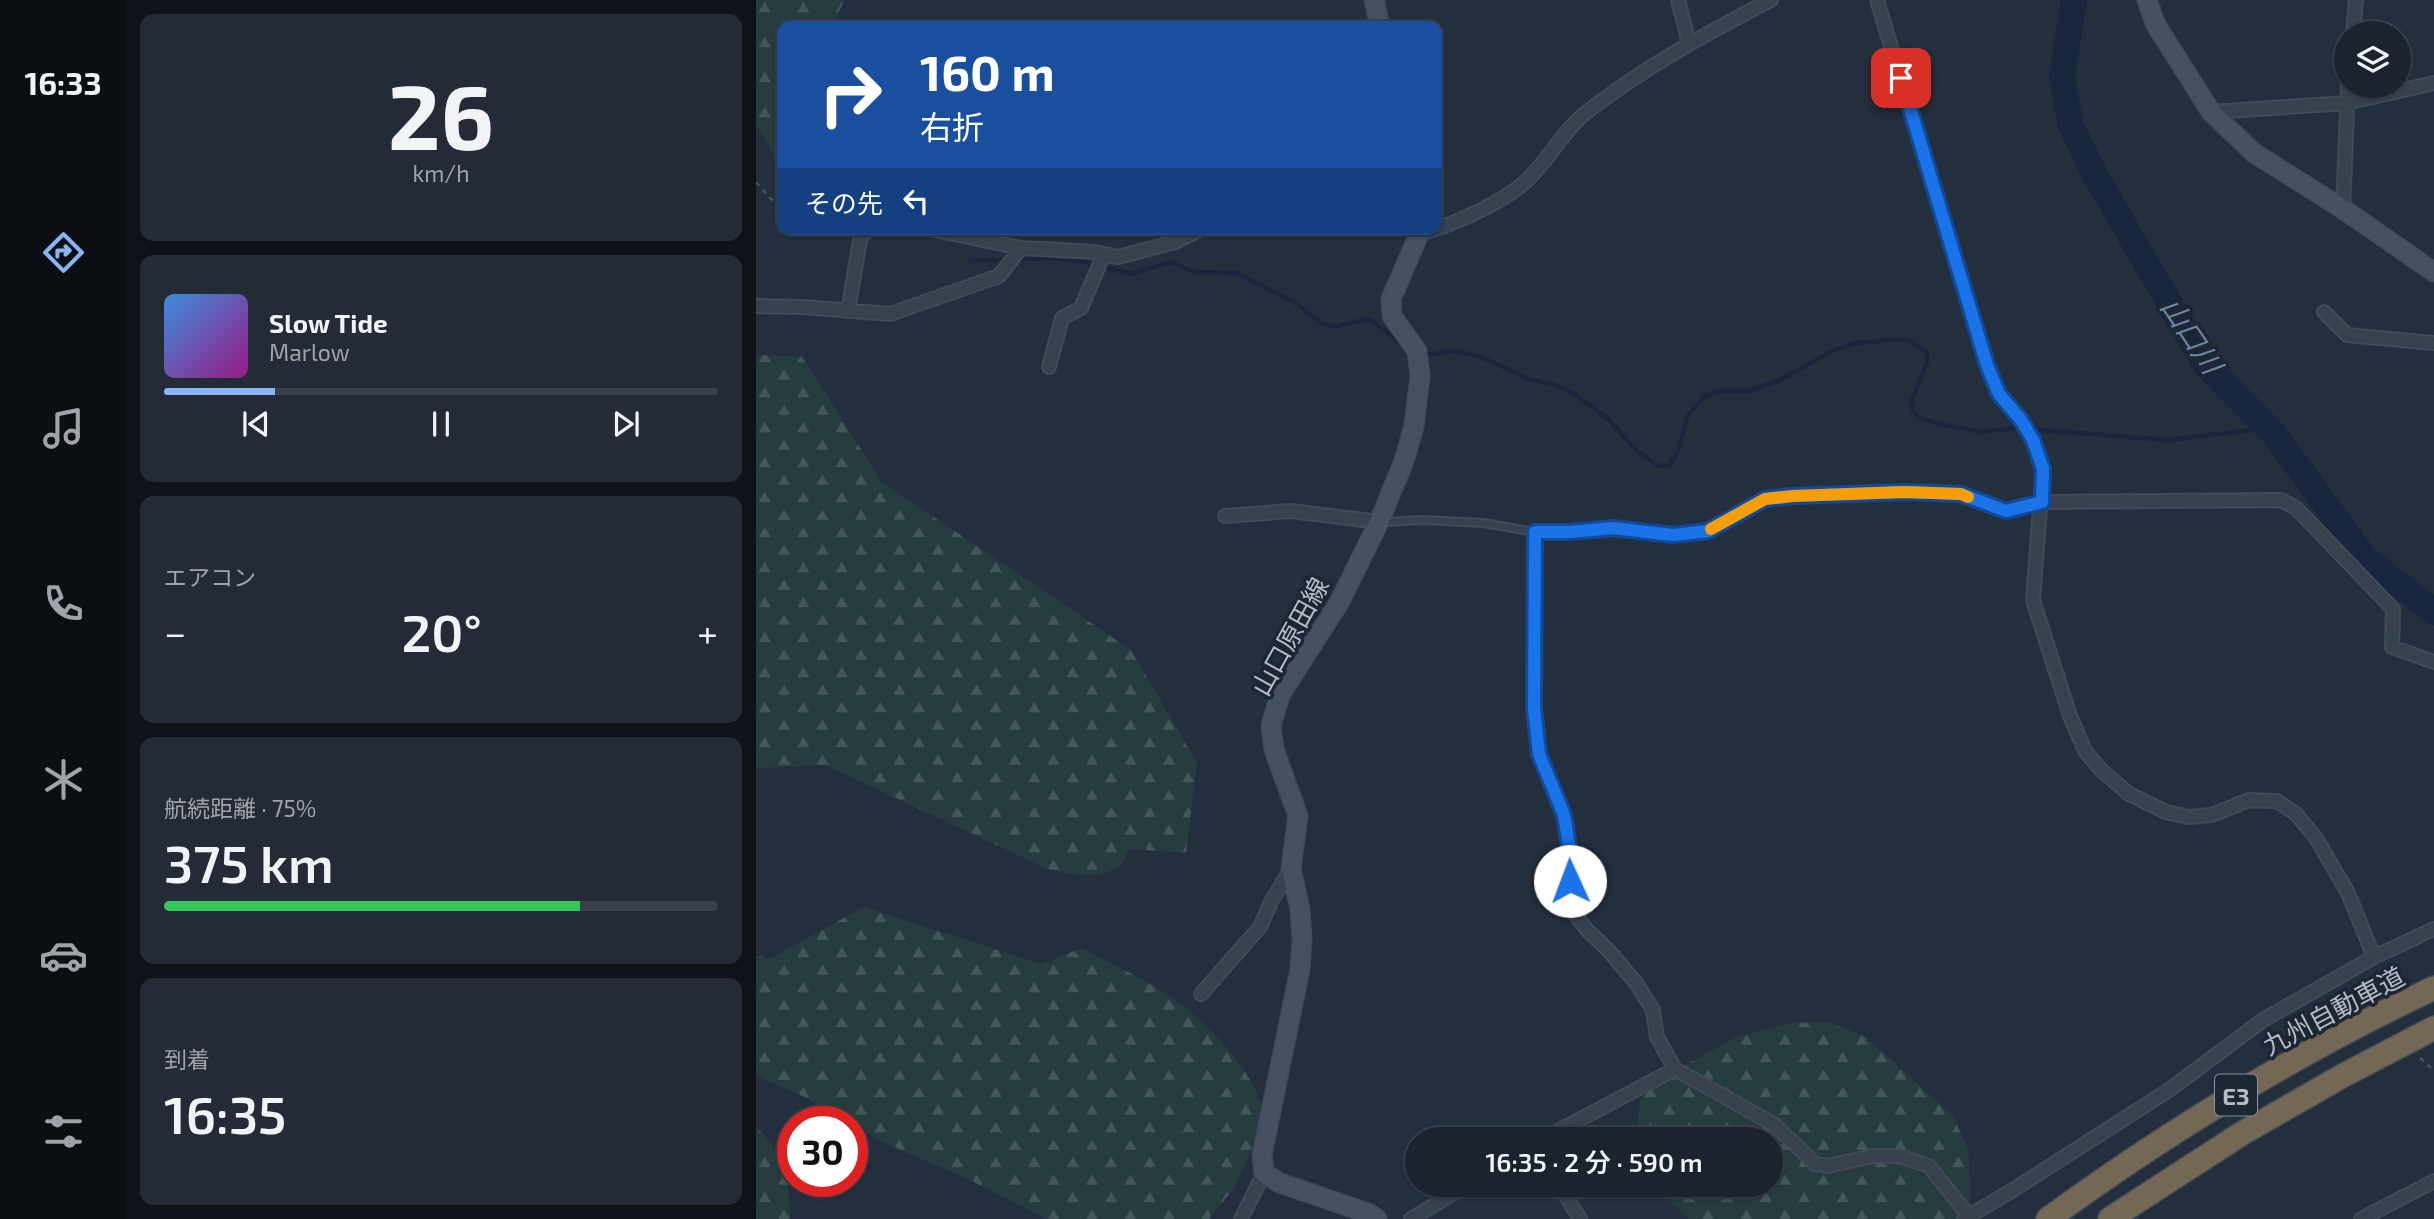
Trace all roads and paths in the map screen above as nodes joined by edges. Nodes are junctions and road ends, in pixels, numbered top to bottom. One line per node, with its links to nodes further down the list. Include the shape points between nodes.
1 (1374, 0): 7 (main road)
2 (1678, 0): 9 (street)
3 (1770, 0): 9 (street)
4 (1877, 0): 30 (street, via 1987,365 1999,394 2033,440 2043,469)
5 (2147, 0): 13 (main road, via 2156,25)
6 (2356, 0): 8 (street)
7 (1380, 21)
8 (2354, 21)
9 (1689, 43): 17 (street, via 1585,112 1524,183)
10 (2434, 83): 12 (street)
11 (2347, 98): 12 (street)
12 (2346, 103): 13 (street); 16 (street)
13 (2211, 112): 16 (main road, via 2254,153)
14 (756, 182): 15 (path)
15 (777, 202)
16 (2343, 209): 24 (main road)
17 (1442, 226)
18 (863, 235): 26 (street)
19 (959, 235): 22 (street)
20 (1189, 235): 23 (street, via 1118,257)
21 (1418, 235): 32 (main road, 山口原田線, via 1391,299 1392,316 1418,351 1414,426 1405,461)
22 (1021, 248): 23 (street); 26 (street, via 999,276 890,314)
23 (1104, 254): 29 (street, via 1081,307 1062,318)
24 (2434, 272)
25 (756, 306): 26 (street)
26 (848, 311)
27 (2324, 312): 28 (street, via 2347,335)
28 (2434, 343)
29 (1049, 367)
30 (2042, 502): 33 (lane, via 2006,511 1961,494 1793,496 1765,499 1708,531 1673,535 1613,528); 34 (street, via 2281,500 2296,508 2393,608 2392,647); 37 (street, via 2033,600 2085,751 2129,794 2166,811 2188,817 2212,815 2249,800 2277,801 2296,814 2316,838 2348,893)
31 (1226, 516): 32 (street, via 1292,511)
32 (1379, 522): 33 (lane, via 1483,523); 35 (main road, 山口原田線, via 1339,603 1280,695 1271,726 1274,749 1298,816)
33 (1535, 532): 44 (street, via 1534,708 1539,754 1566,825 1571,858 1569,906 1653,1010 1657,1037)
34 (2434, 662)
35 (1291, 869): 40 (street, via 1260,927); 46 (main road, 山口原田線, via 1300,909 1300,969 1262,1155)
36 (2434, 929): 37 (street)
37 (2374, 957): 38 (path); 52 (street, via 2263,1020 2169,1090)
38 (2389, 988)
39 (2434, 988): 57 (highway, 九州自動車道 / E3, via 2319,1046 2217,1106)
40 (1201, 994)
41 (2434, 1028): 58 (highway, E3, via 2241,1134)
42 (2420, 1058): 43 (path)
43 (2434, 1067)
44 (1675, 1069): 45 (street); 52 (street, via 1775,1125 1815,1164 1899,1156 1929,1166)
45 (1566, 1127)
46 (1264, 1173): 53 (street); 54 (main road)
47 (2434, 1181): 48 (street)
48 (2420, 1189): 51 (street); 59 (street)
49 (1447, 1197): 55 (street)
50 (1566, 1197): 56 (street)
51 (2434, 1197)
52 (1966, 1218)
53 (1241, 1219)
54 (1377, 1219)
55 (1411, 1219)
56 (1580, 1219)
57 (2048, 1219)
58 (2110, 1219)
59 (2361, 1219)

